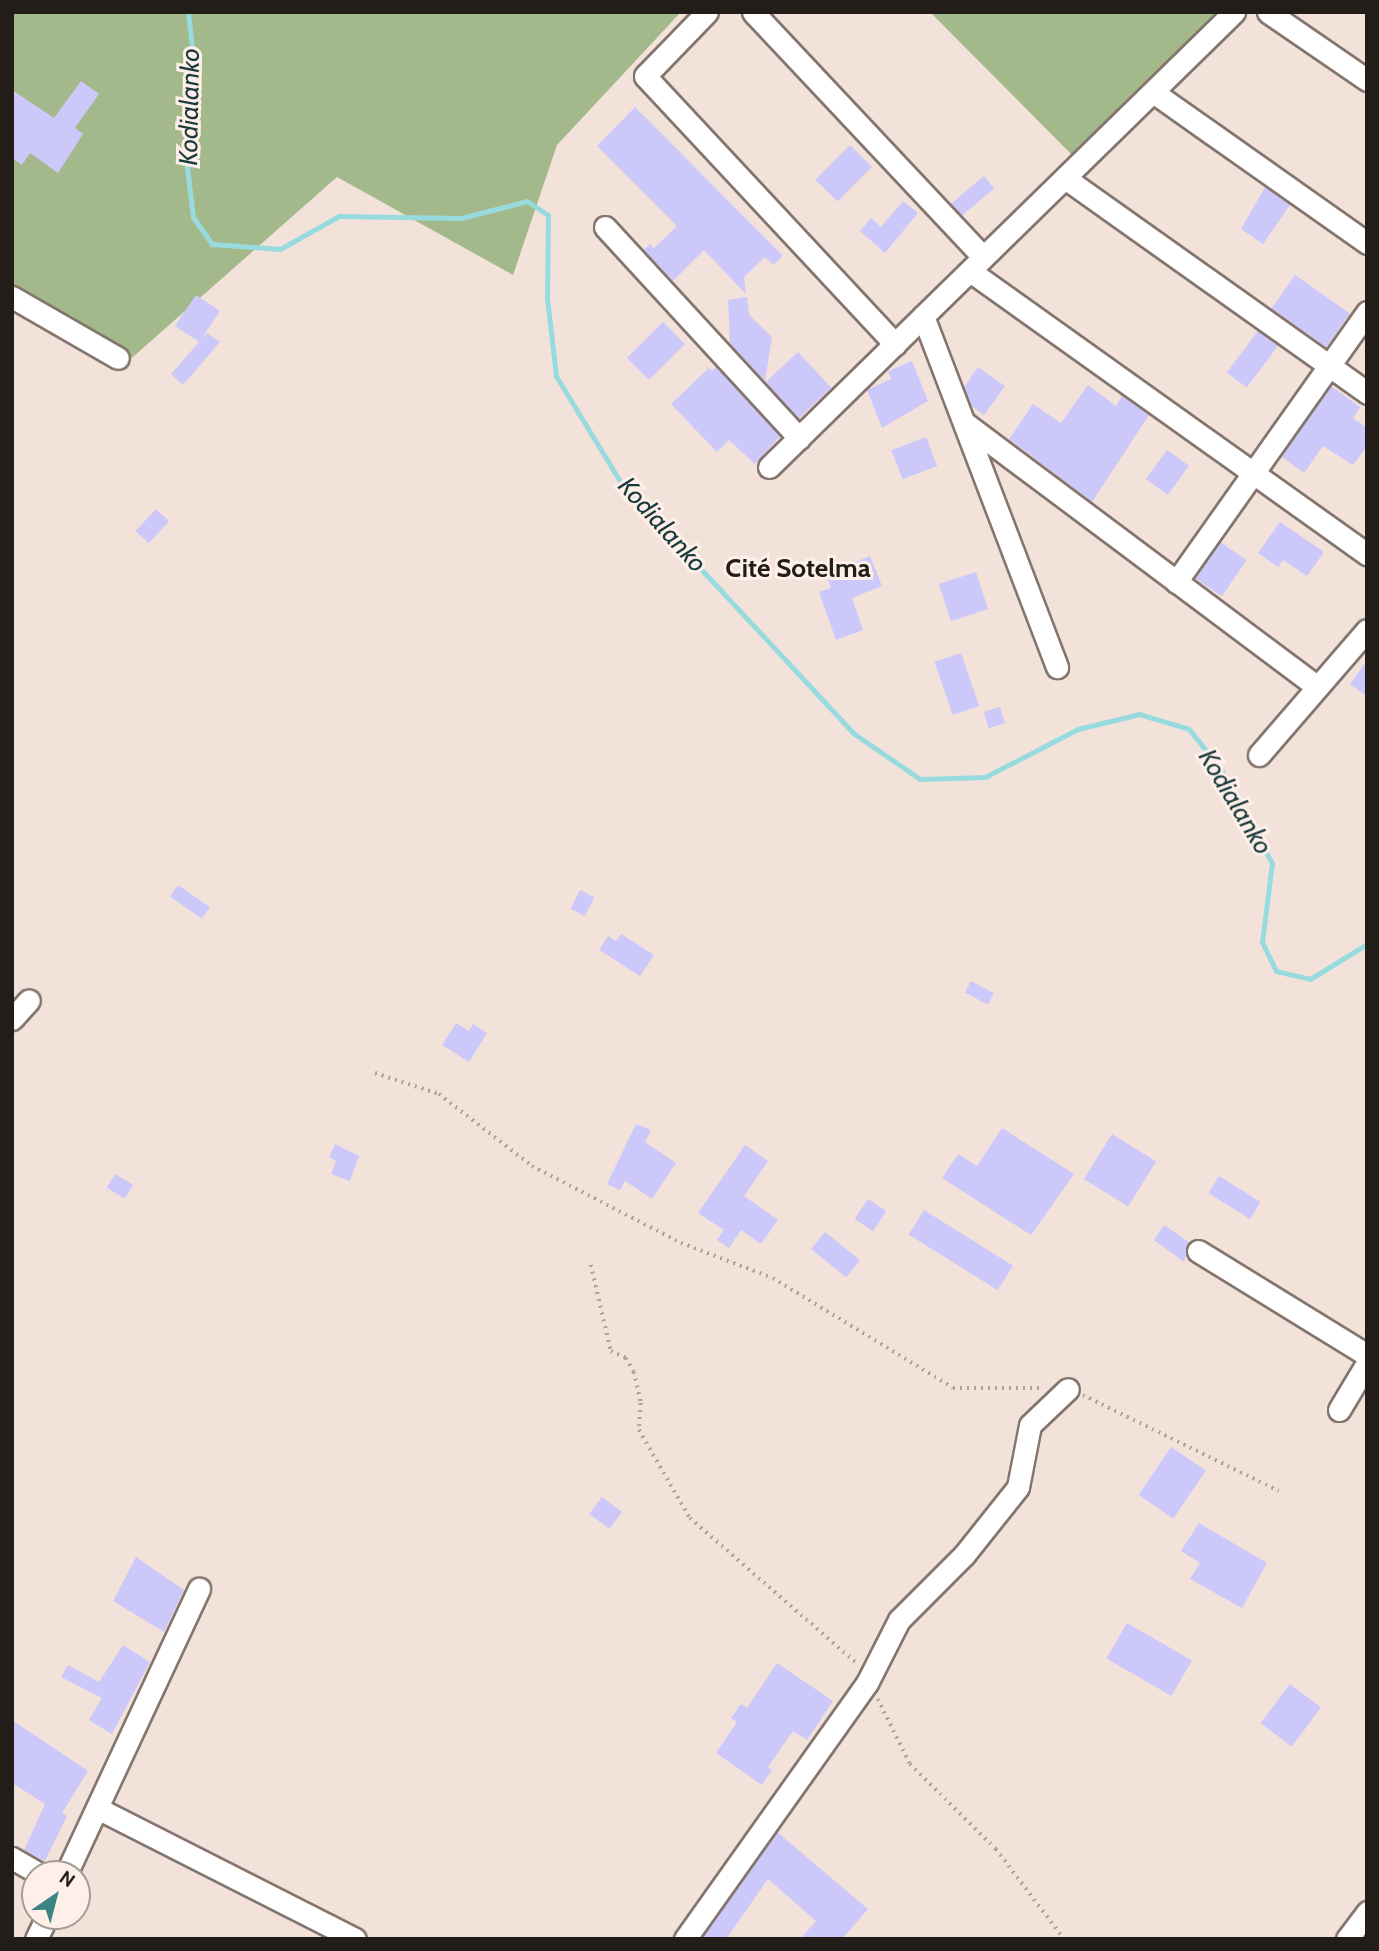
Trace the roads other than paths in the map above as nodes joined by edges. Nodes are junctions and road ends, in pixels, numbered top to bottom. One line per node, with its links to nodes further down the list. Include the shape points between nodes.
1 (707, 12): 14 (street, via 645,76)
2 (753, 12): 10 (street)
3 (1234, 12): 6 (street)
4 (1268, 12): 5 (street)
5 (1367, 80)
6 (1153, 92): 7 (street); 9 (street)
7 (1065, 178): 10 (street); 16 (street)
8 (605, 228): 19 (street)
9 (1367, 243)
10 (976, 264): 13 (street); 21 (street)
11 (12, 297): 15 (street)
12 (1367, 312): 16 (street)
13 (923, 316): 14 (street); 18 (street)
14 (895, 344): 19 (street)
15 (118, 358)
16 (1329, 366): 17 (street); 21 (street)
17 (1367, 393)
18 (966, 424): 23 (street); 25 (street)
19 (799, 438): 20 (street)
20 (769, 467)
21 (1252, 474): 22 (street); 23 (street)
22 (1367, 554)
23 (1177, 582): 26 (street)
24 (1367, 630): 26 (street)
25 (1056, 667)
26 (1318, 687): 27 (street)
27 (1259, 755)
28 (29, 1000): 29 (street)
29 (12, 1019)
30 (1198, 1251): 31 (street)
31 (1367, 1355)
32 (1367, 1363): 34 (street)
33 (1069, 1389): 40 (street, via 1030,1426 1018,1487 964,1555 899,1620 867,1683)
34 (1339, 1410)
35 (199, 1589): 36 (street)
36 (97, 1808): 37 (street); 39 (street)
37 (73, 1860)
38 (1367, 1912): 41 (street)
39 (355, 1939)
40 (685, 1939)
41 (1347, 1939)

